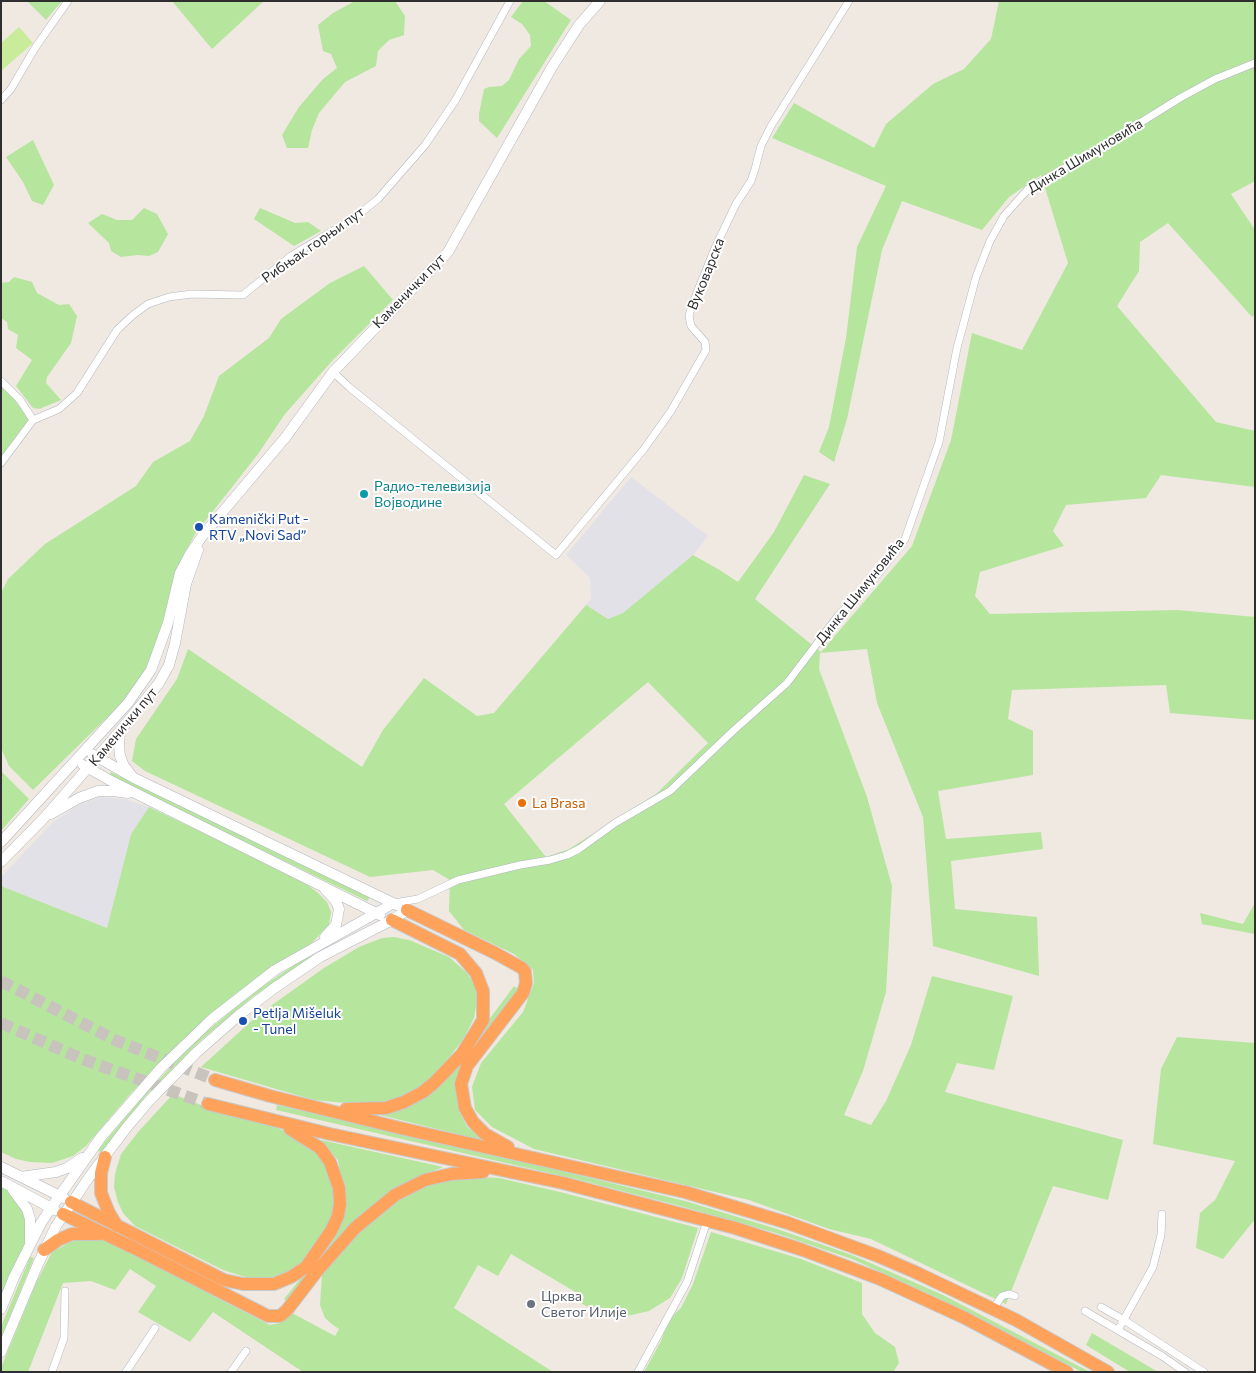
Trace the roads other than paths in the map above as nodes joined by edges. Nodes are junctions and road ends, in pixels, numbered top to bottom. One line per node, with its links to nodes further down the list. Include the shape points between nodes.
1 (68, 1): 6 (street)
2 (510, 1): 9 (street, Рибњак горњи пут, via 455,101 425,145 378,199 353,219 291,256 243,295 192,294 148,304 117,330 77,393 59,409)
3 (600, 1): 7 (street, Каменички пут, via 579,25 552,67 448,252)
4 (849, 1): 7 (street, Вуковарска, via 771,126 761,146 751,181 736,204 692,304 691,326 705,342 706,350 671,411 644,449 556,555)
5 (1255, 63): 23 (street, Динка Шимуновића, via 1180,98 1028,189 1004,216 990,240 976,277 957,348 939,442 905,539 878,574 838,616 787,684 670,792 614,822 579,849 550,860 458,880)
6 (1, 100)
7 (333, 372): 11 (street, Каменички пут, via 285,438)
8 (1, 381): 9 (street, via 20,400)
9 (33, 420): 10 (street)
10 (1, 463)
11 (203, 535): 12 (street, Каменички пут, via 186,584 169,665 160,684); 13 (street, Каменички пут, via 180,573 168,623 151,670 128,703)
12 (120, 731): 14 (street, Каменички пут); 17 (street, via 120,756)
13 (86, 749): 14 (street); 15 (street, Каменички пут)
14 (97, 758): 16 (street, Каменички пут); 17 (street)
15 (77, 760): 16 (street); 20 (street, Каменички пут)
16 (87, 769): 18 (street); 19 (street, Каменички пут)
17 (134, 778): 24 (street)
18 (149, 799): 19 (street, via 98,791); 22 (street)
19 (44, 818): 21 (street, Каменички пут)
20 (1, 842)
21 (1, 862)
22 (319, 883): 26 (street); 28 (street, via 339,909 336,925)
23 (418, 899): 24 (street, Динка Шимуновића); 25 (street, Динка Шимуновића)
24 (394, 903): 25 (street); 26 (street)
25 (407, 910): 27 (street); 35 (highway, via 495,953 525,972 523,993 467,1066 461,1091 468,1115 485,1134)
26 (376, 912): 27 (street); 28 (street)
27 (392, 920): 31 (highway, via 460,954 476,973 483,991 483,1020 462,1054 448,1069 423,1092 404,1102 376,1109); 34 (street, via 320,957 238,1016 149,1101)
28 (314, 947): 33 (street, via 268,976 184,1045)
29 (215, 1080): 31 (highway)
30 (208, 1104): 32 (highway)
31 (314, 1107): 35 (highway)
32 (264, 1118): 37 (highway); 45 (highway, via 295,1131 320,1148 330,1162 340,1188 338,1216 306,1267 274,1284 224,1280)
33 (89, 1153): 38 (street, via 56,1172); 40 (street)
34 (104, 1157): 40 (street); 45 (highway, via 101,1193)
35 (546, 1160): 53 (highway, via 685,1192 788,1223 866,1251)
36 (1, 1167): 38 (street)
37 (519, 1174): 44 (highway); 46 (highway, via 450,1174 425,1180 396,1195 355,1228 280,1316 268,1316)
38 (20, 1177): 40 (street)
39 (5, 1183): 41 (street); 47 (street, via 27,1209)
40 (66, 1199): 41 (street); 42 (street); 45 (highway)
41 (51, 1208): 42 (street); 47 (street)
42 (63, 1214): 46 (highway); 48 (street)
43 (1162, 1214): 55 (street, via 1161,1235 1153,1267)
44 (707, 1221): 63 (street, via 687,1282); 64 (highway, via 804,1250 860,1271 965,1318)
45 (117, 1226)
46 (107, 1235): 48 (highway, via 72,1234)
47 (30, 1246): 52 (street)
48 (44, 1250): 59 (street)
49 (65, 1290): 60 (street, via 64,1338)
50 (1015, 1296): 53 (street, via 1002,1296)
51 (1101, 1307): 55 (street)
52 (1, 1309)
53 (993, 1310): 65 (highway)
54 (1085, 1311): 57 (street)
55 (1124, 1320): 57 (street); 67 (street)
56 (155, 1328): 61 (street)
57 (1118, 1330): 66 (street)
58 (246, 1351): 62 (street)
59 (1, 1352)
60 (52, 1372)
61 (126, 1372)
62 (232, 1372)
63 (638, 1372)
64 (1067, 1372)
65 (1108, 1372)
66 (1185, 1372)
67 (1204, 1372)

